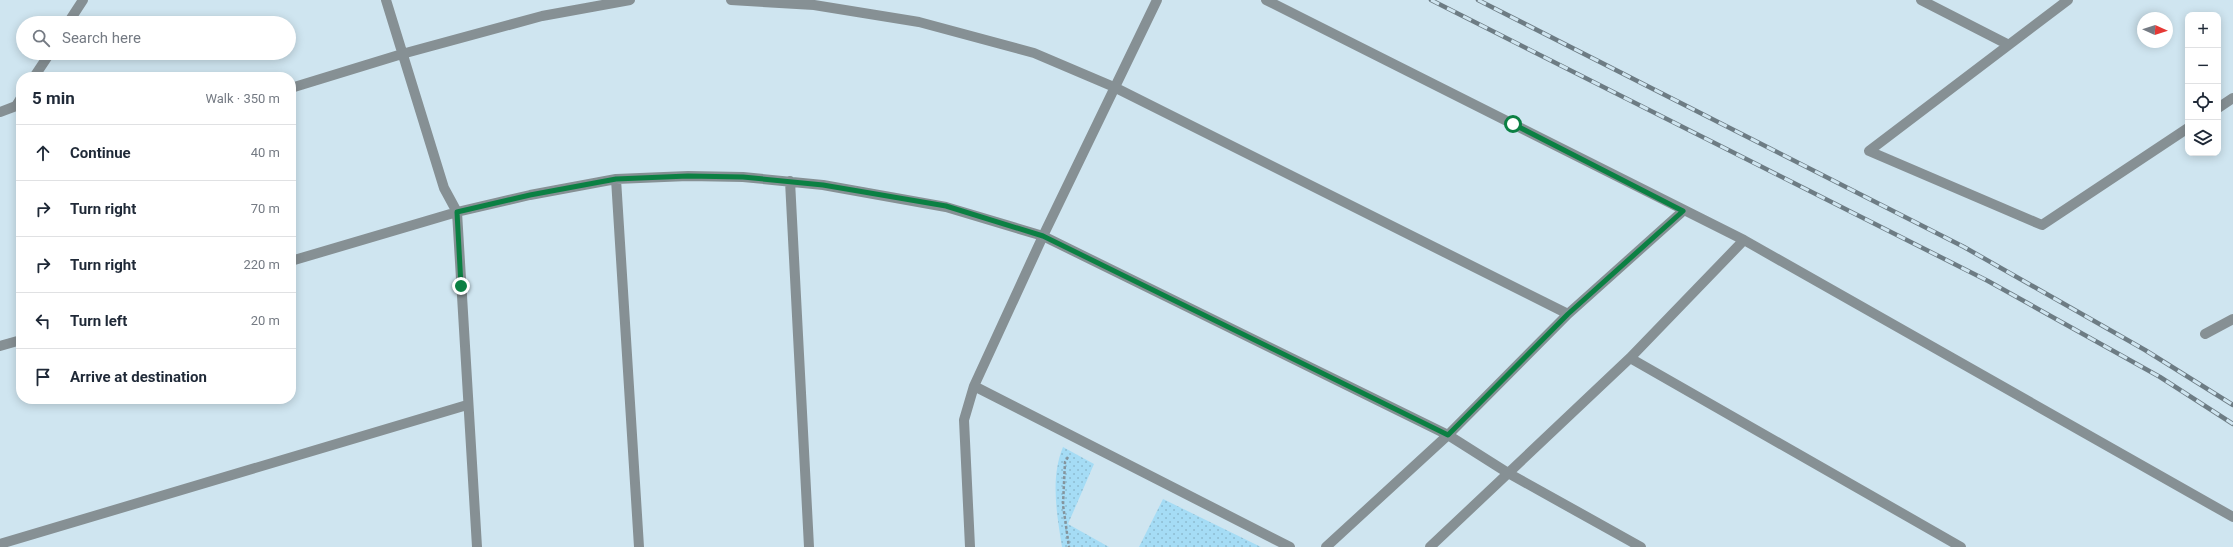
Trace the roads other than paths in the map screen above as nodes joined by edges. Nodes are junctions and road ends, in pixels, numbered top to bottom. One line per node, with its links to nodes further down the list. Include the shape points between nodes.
1 (83, 0): 9 (street)
2 (386, 0): 11 (street)
3 (630, 0): 11 (street, via 542,16)
4 (731, 0): 15 (street, via 814,5 919,22 1034,53)
5 (1157, 0): 15 (street)
6 (1266, 0): 23 (street)
7 (1922, 0): 10 (street)
8 (2068, 0): 10 (street)
9 (73, 16)
10 (2007, 44): 20 (street, via 1869,151 2042,225)
11 (402, 54): 14 (street); 24 (street, via 444,188)
12 (45, 60): 13 (street)
13 (37, 72)
14 (296, 86)
15 (1114, 88): 25 (street); 28 (street)
16 (2233, 98): 18 (street)
17 (16, 106): 19 (street)
18 (2221, 106)
19 (0, 112)
20 (2185, 130)
21 (616, 179): 22 (street, via 696,176); 24 (street); 41 (street)
22 (790, 182): 25 (street, via 946,206); 42 (street)
23 (1683, 211): 26 (street); 28 (street)
24 (457, 212): 27 (street); 35 (street)
25 (1043, 236): 34 (street); 36 (street)
26 (1744, 240): 33 (street); 38 (street)
27 (296, 260)
28 (1568, 314): 36 (street)
29 (2233, 319): 30 (street)
30 (2205, 334)
31 (16, 341): 32 (street)
32 (0, 346)
33 (1630, 358): 37 (street); 48 (street)
34 (974, 386): 43 (street, via 964,420); 44 (street)
35 (467, 405): 39 (street); 40 (street)
36 (1448, 435): 37 (street); 45 (street)
37 (1508, 473): 46 (street); 47 (street)
38 (2233, 517)
39 (0, 544)
40 (477, 547)
41 (639, 547)
42 (809, 547)
43 (970, 547)
44 (1290, 547)
45 (1326, 547)
46 (1430, 547)
47 (1641, 547)
48 (1961, 547)

